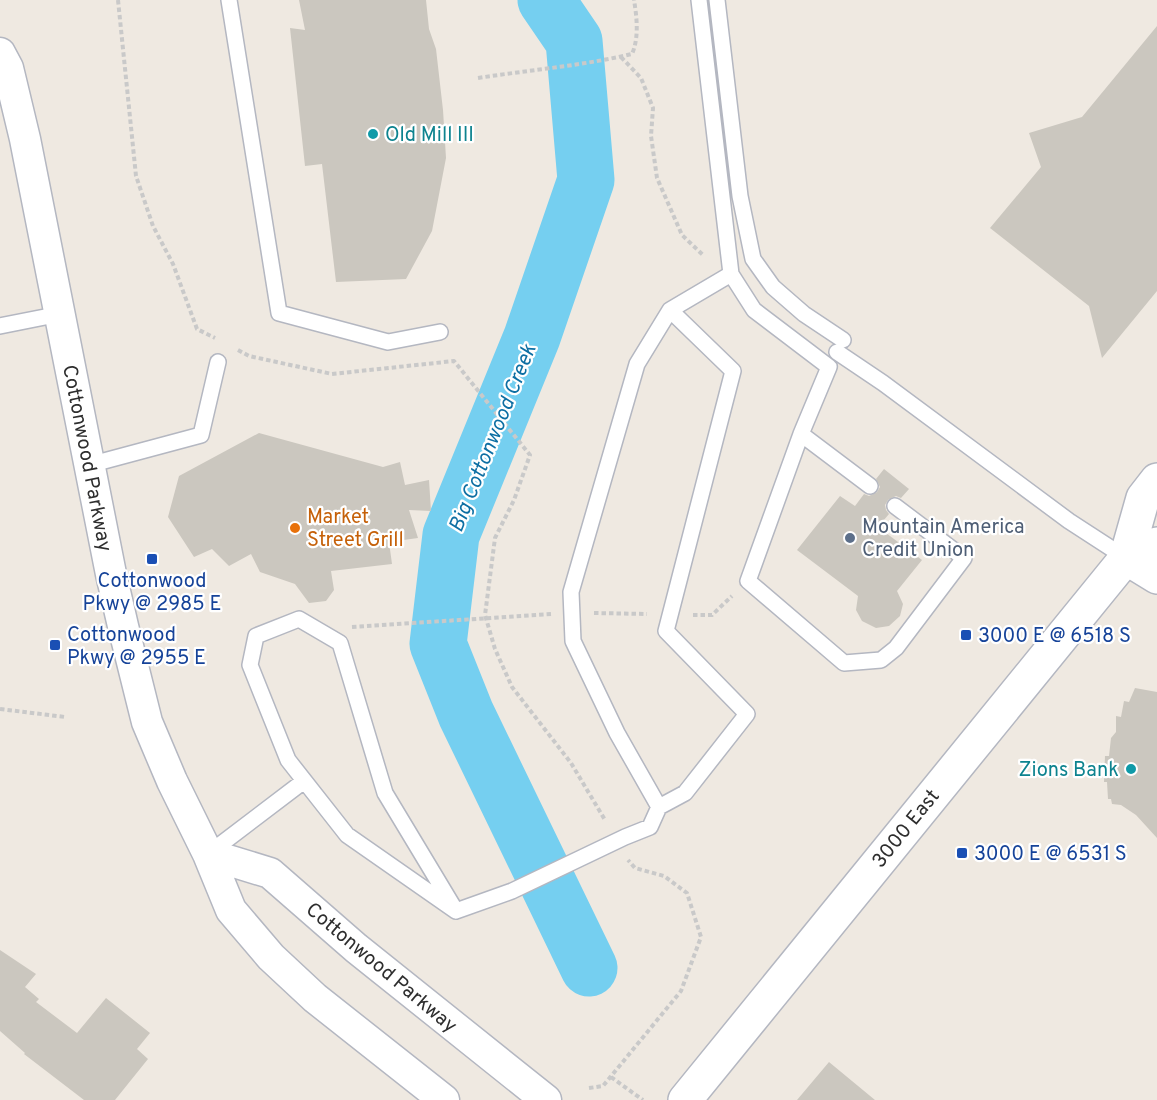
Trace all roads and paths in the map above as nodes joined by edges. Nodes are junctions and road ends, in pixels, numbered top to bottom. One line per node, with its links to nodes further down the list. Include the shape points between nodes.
1 (118, 0): 15 (path, via 136,176 197,329)
2 (229, 0): 14 (lane, via 279,313 388,342)
3 (634, 0): 7 (path, via 636,44 632,54)
4 (699, 0): 10 (lane)
5 (717, 0): 24 (lane, via 740,196 753,260 773,287 883,383 1069,521)
6 (0, 53): 12 (street, Cottonwood Parkway, via 8,68 25,139)
7 (621, 57): 8 (path); 9 (path, via 641,78 653,108 651,136 657,178 682,235)
8 (478, 78)
9 (705, 257)
10 (731, 274): 11 (lane); 18 (lane, via 754,310 829,367)
11 (670, 310): 31 (lane, via 637,364 572,592 573,640 617,733); 31 (lane, via 733,370 666,631 747,714 685,793)
12 (60, 314): 13 (lane); 19 (street, Cottonwood Parkway)
13 (0, 326)
14 (440, 332)
15 (216, 339)
16 (233, 348): 32 (path, via 249,356 332,374 454,361 530,455 495,538 485,615 512,687 571,763 604,816)
17 (218, 362): 19 (lane, via 201,435)
18 (801, 434): 21 (lane); 22 (lane, via 748,581 844,663 881,660 896,648 964,558)
19 (89, 465): 33 (street, Cottonwood Parkway, via 147,722)
20 (1157, 480): 24 (main road, 3000 East, via 1143,498)
21 (870, 486)
22 (895, 506)
23 (1157, 544): 24 (main road, 3000 East)
24 (1126, 558): 25 (main road); 40 (main road, 3000 East)
25 (1157, 577)
26 (551, 614): 27 (path, bridge)
27 (352, 627)
28 (0, 709): 29 (path)
29 (65, 717)
30 (304, 781): 33 (lane); 34 (lane, via 347,835); 34 (lane, via 288,760 250,665 256,636 300,620 340,643 385,793)
31 (659, 807): 32 (lane, via 650,827)
32 (615, 843): 34 (lane, via 512,891); 35 (path, via 635,868 664,876 687,893 701,938 681,991)
33 (208, 854): 37 (street, Cottonwood Parkway, via 231,910 271,957 315,998); 38 (street, Cottonwood Parkway, via 270,873 356,948)
34 (456, 911)
35 (611, 1077): 36 (path, via 603,1086); 39 (path)
36 (589, 1088)
37 (444, 1100)
38 (546, 1100)
39 (643, 1100)
40 (685, 1100)

